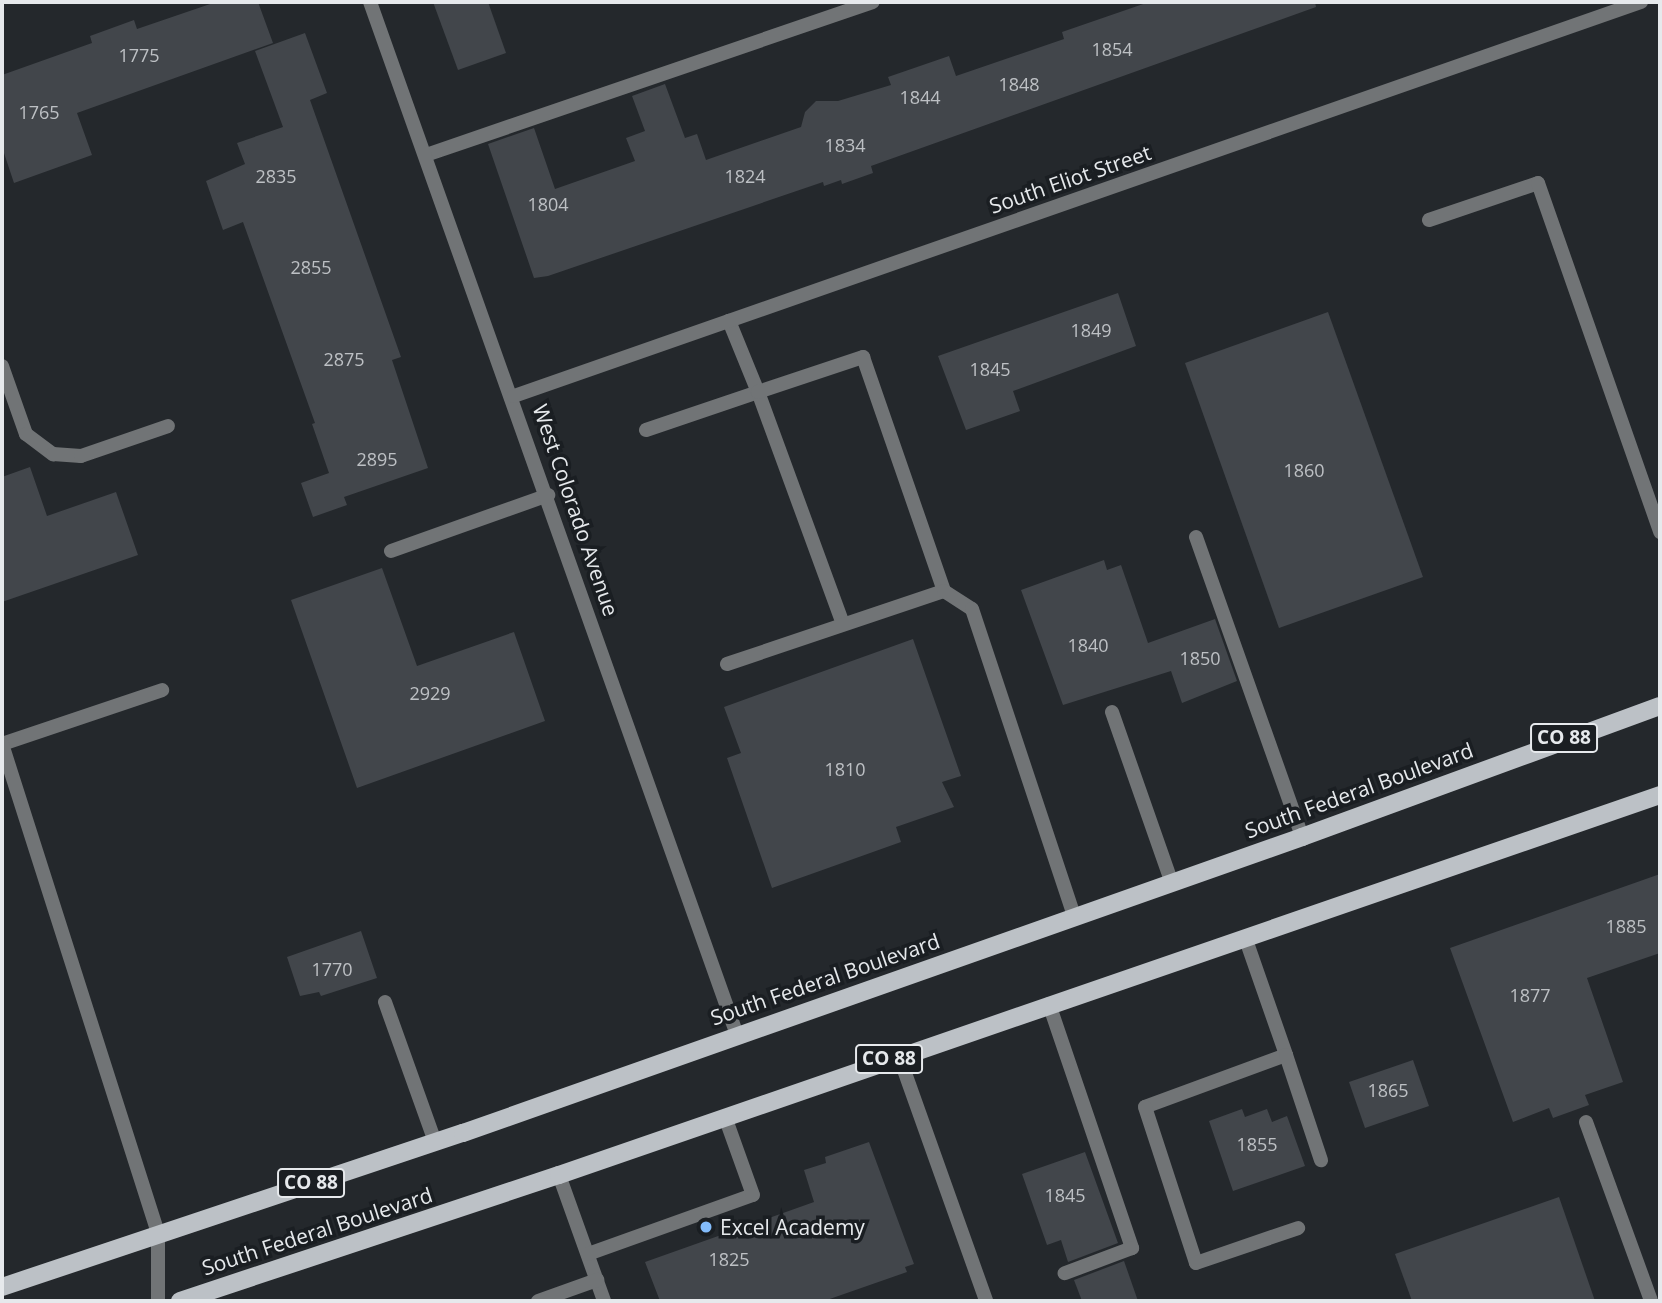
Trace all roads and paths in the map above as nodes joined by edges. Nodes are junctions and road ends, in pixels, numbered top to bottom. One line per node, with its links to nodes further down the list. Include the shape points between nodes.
1 (370, 2): 4 (street, West Colorado Avenue)
2 (873, 2): 4 (street)
3 (1641, 2): 6 (street, South Eliot Street)
4 (426, 155): 9 (street, West Colorado Avenue)
5 (1429, 220): 13 (street, via 1538,183)
6 (729, 321): 8 (street); 9 (street, South Eliot Street)
7 (2, 366): 10 (street, via 26,434 53,454 80,456)
8 (758, 392): 11 (street); 16 (street, via 863,357); 17 (street)
9 (514, 396): 12 (street, West Colorado Avenue)
10 (168, 426)
11 (646, 430)
12 (548, 495): 15 (street); 30 (street, West Colorado Avenue)
13 (1660, 532)
14 (1196, 537): 24 (street)
15 (391, 551)
16 (944, 591): 17 (street); 26 (street, via 972,609)
17 (844, 624): 18 (street)
18 (727, 664)
19 (162, 690): 22 (street)
20 (1660, 706): 24 (main road, South Federal Boulevard / CO 88)
21 (1112, 712): 25 (street)
22 (2, 744): 39 (street)
23 (1660, 795): 27 (main road, South Federal Boulevard / CO 88)
24 (1302, 837): 25 (main road, South Federal Boulevard / CO 88)
25 (1172, 883): 26 (main road, South Federal Boulevard / CO 88)
26 (1074, 916): 30 (main road, South Federal Boulevard / CO 88)
27 (1245, 937): 29 (main road, South Federal Boulevard / CO 88); 31 (street)
28 (385, 1002): 35 (street)
29 (1049, 1004): 32 (main road, South Federal Boulevard / CO 88); 41 (street, via 1132,1248)
30 (737, 1035): 35 (main road, South Federal Boulevard / CO 88)
31 (1286, 1055): 36 (street); 38 (street, via 1145,1107 1196,1263)
32 (899, 1056): 33 (main road, South Federal Boulevard / CO 88); 48 (street)
33 (725, 1117): 37 (main road, South Federal Boulevard / CO 88); 40 (street, via 753,1195)
34 (1586, 1122): 49 (street)
35 (435, 1142): 39 (main road, South Federal Boulevard / CO 88)
36 (1321, 1160)
37 (559, 1175): 40 (street); 45 (main road, South Federal Boulevard / CO 88)
38 (1298, 1228)
39 (158, 1233): 43 (main road, South Federal Boulevard); 44 (street)
40 (588, 1254): 42 (street)
41 (1065, 1273)
42 (597, 1280): 46 (street); 47 (street)
43 (2, 1287)
44 (158, 1301)
45 (180, 1301)
46 (538, 1301)
47 (604, 1301)
48 (986, 1301)
49 (1651, 1301)

